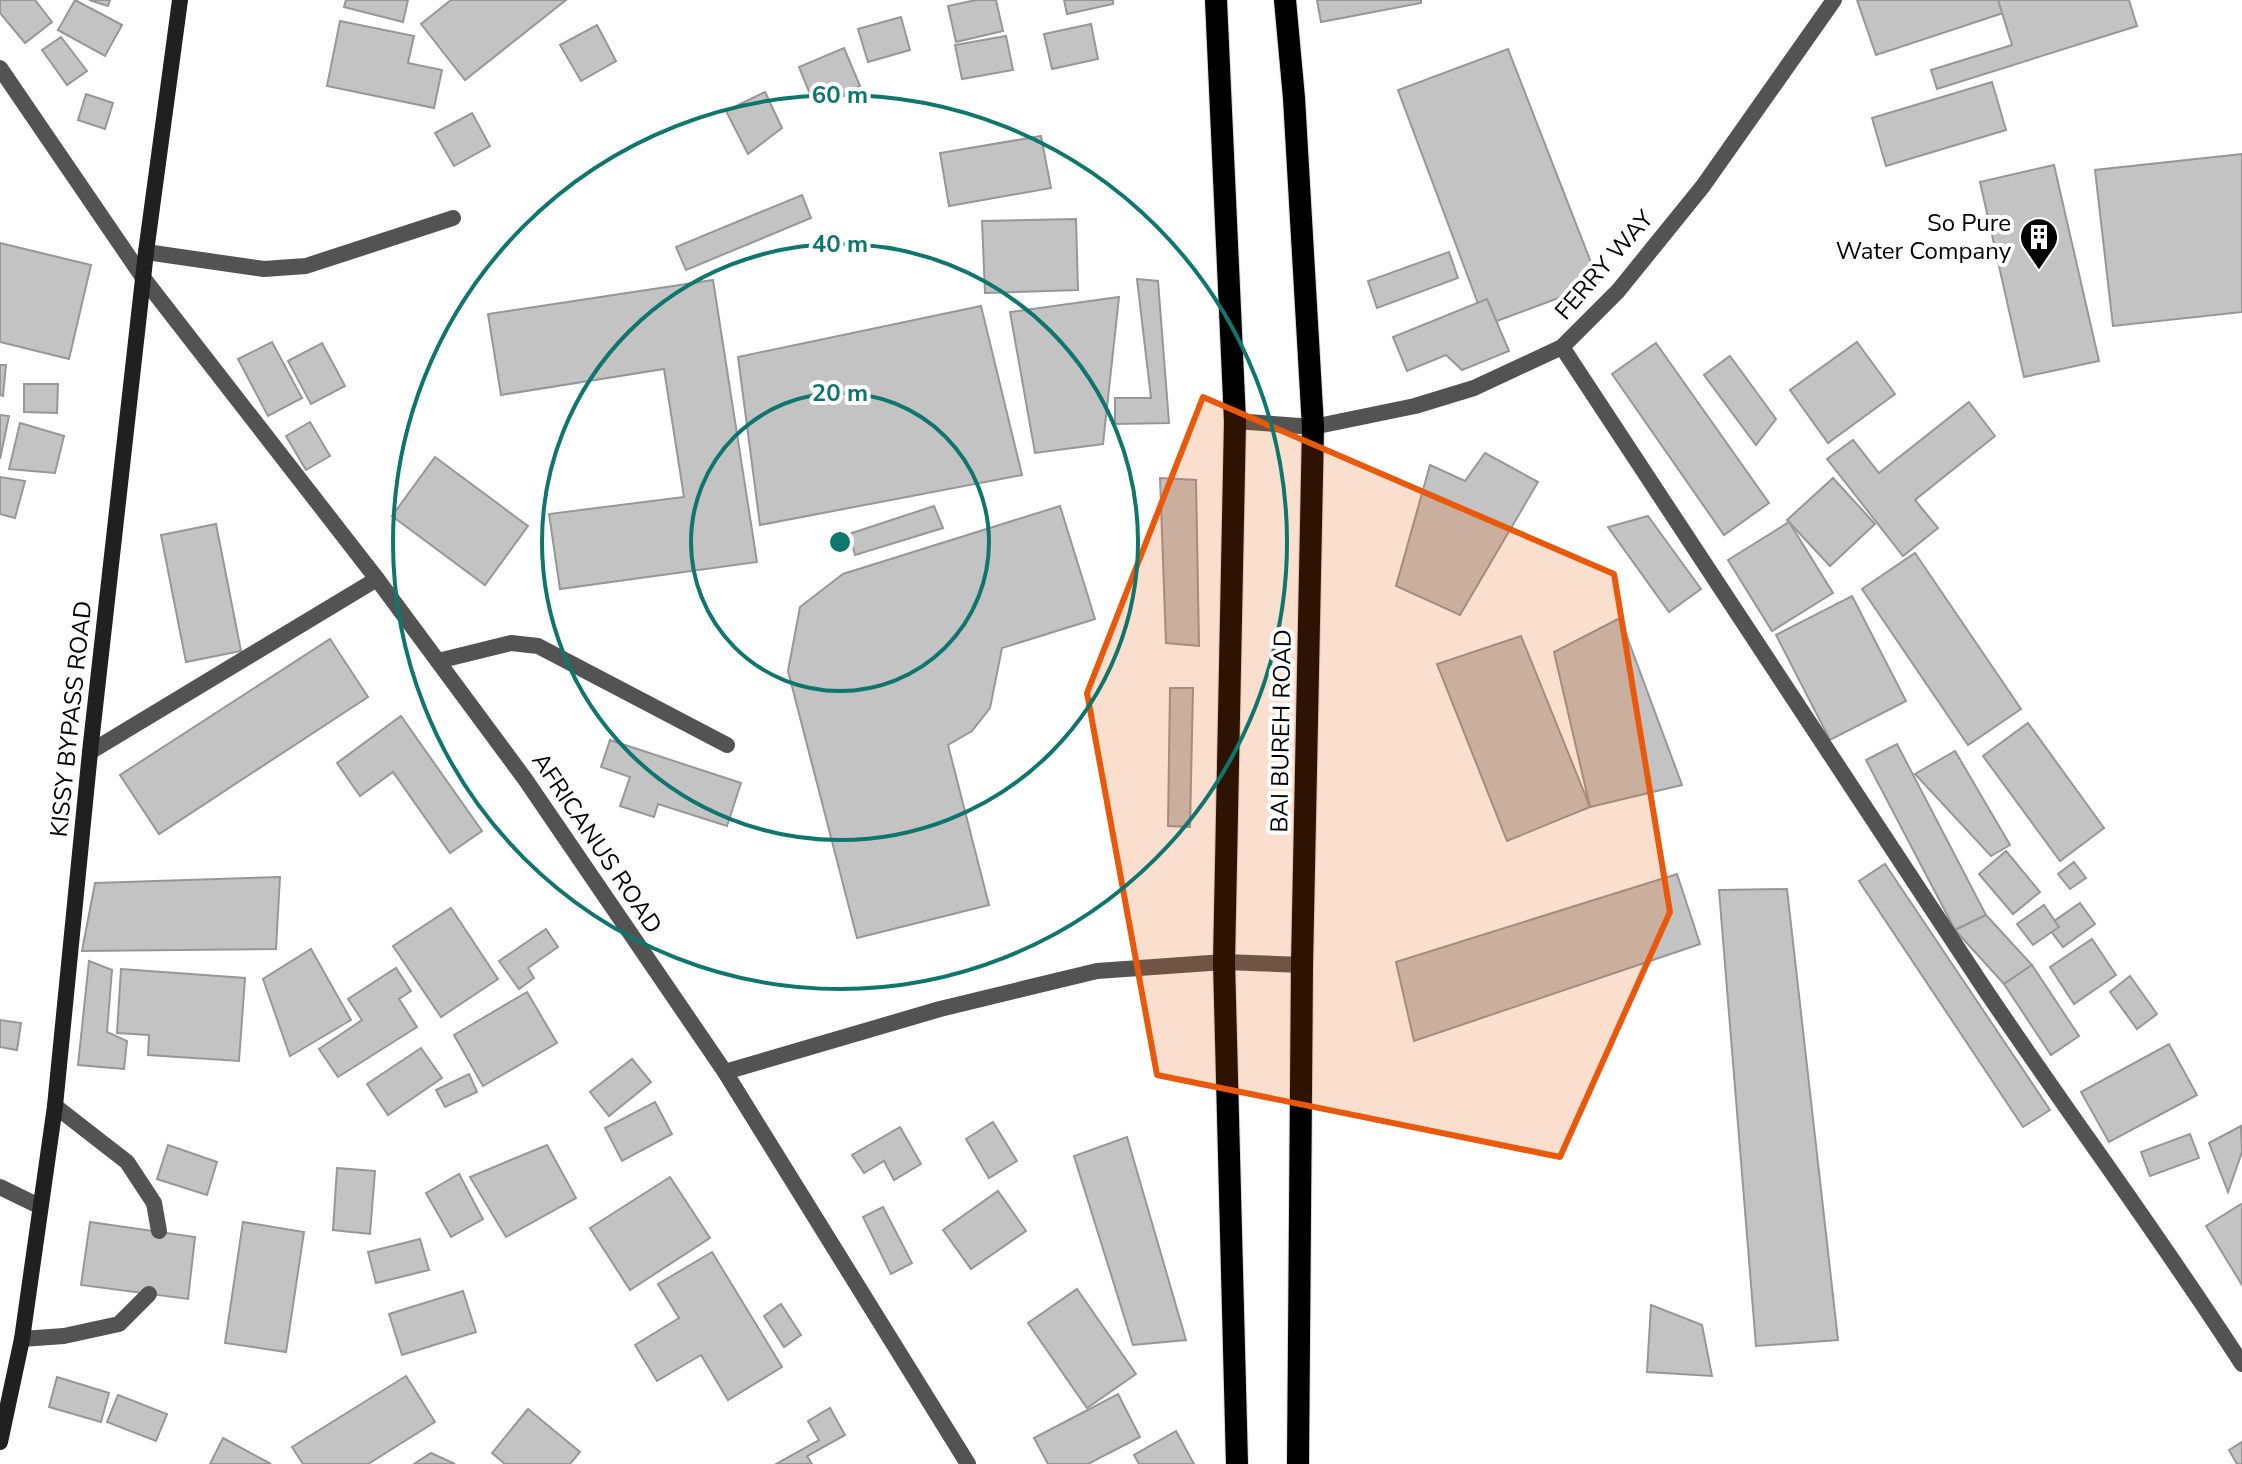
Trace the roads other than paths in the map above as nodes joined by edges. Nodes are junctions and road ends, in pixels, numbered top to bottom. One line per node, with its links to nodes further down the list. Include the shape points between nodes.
1 (180, 0): 7 (main road, KISSY BYPASS ROAD)
2 (1216, 0): 10 (highway)
3 (1285, 0): 11 (highway, BAI BUREH ROAD)
4 (1834, 0): 9 (street, FERRY WAY, via 1703,186 1618,291)
5 (0, 68): 8 (street, AFRICANUS ROAD)
6 (453, 218): 7 (street, via 306,266 264,269)
7 (146, 252): 8 (main road, KISSY BYPASS ROAD)
8 (144, 279): 12 (street, AFRICANUS ROAD); 15 (main road, KISSY BYPASS ROAD)
9 (1562, 347): 11 (street, FERRY WAY, via 1474,388); 25 (street, via 2017,1038)
10 (1235, 421): 11 (street, FERRY WAY); 16 (highway)
11 (1313, 427): 17 (highway, BAI BUREH ROAD)
12 (377, 579): 13 (street, AFRICANUS ROAD); 15 (street)
13 (438, 661): 14 (street, via 511,643 538,646); 18 (street, AFRICANUS ROAD)
14 (727, 745)
15 (90, 752): 19 (main road, KISSY BYPASS ROAD)
16 (1224, 962): 17 (street); 18 (street, via 1097,971 940,1009); 28 (highway)
17 (1302, 965): 29 (highway, BAI BUREH ROAD)
18 (725, 1072): 27 (street, AFRICANUS ROAD)
19 (55, 1106): 21 (main road, KISSY BYPASS ROAD); 22 (street, via 127,1162 154,1203)
20 (0, 1187): 21 (street)
21 (39, 1206): 24 (main road, KISSY BYPASS ROAD)
22 (159, 1231)
23 (149, 1294): 24 (street, via 119,1324)
24 (22, 1339): 26 (main road, KISSY BYPASS ROAD)
25 (2242, 1364)
26 (0, 1442)
27 (968, 1464)
28 (1237, 1464)
29 (1298, 1464)

